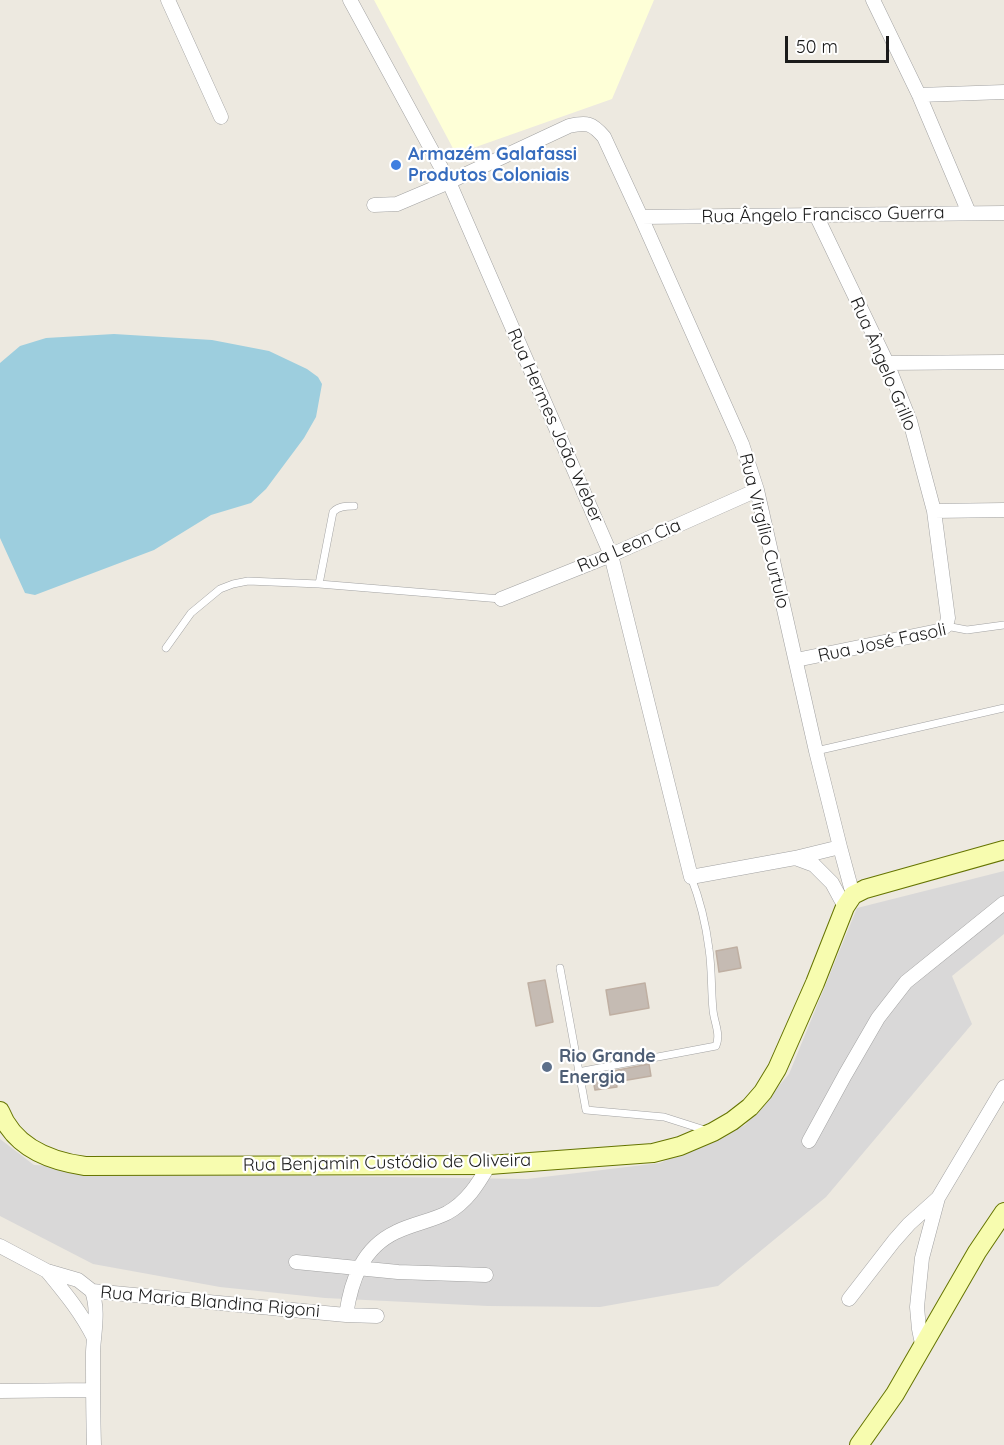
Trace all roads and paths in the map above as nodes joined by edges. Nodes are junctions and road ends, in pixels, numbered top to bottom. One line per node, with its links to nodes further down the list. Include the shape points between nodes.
1 (168, 0): 6 (street)
2 (350, 0): 7 (street, Rua Hermes João Weber)
3 (873, 0): 5 (street)
4 (1004, 92): 5 (street)
5 (919, 95): 9 (street)
6 (221, 117)
7 (448, 182): 8 (street, via 396,204); 12 (street, Rua Virgílio Curtulo, via 569,126 590,124 604,137); 19 (street, Rua Hermes João Weber)
8 (374, 205)
9 (969, 213): 10 (street, Rua Ângelo Francisco Guerra); 11 (street, Rua Ângelo Francisco Guerra)
10 (1004, 213)
11 (816, 215): 12 (street, Rua Ângelo Francisco Guerra); 14 (street, Rua Ângelo Grillo)
12 (641, 217): 15 (street, Rua Virgílio Curtulo, via 742,444)
13 (1004, 362): 14 (street)
14 (887, 363): 18 (street, Rua Ângelo Grillo, via 910,422)
15 (757, 490): 19 (street, Rua Leon Cia); 25 (street, Rua Virgílio Curtulo)
16 (354, 506): 20 (lane, via 336,508 333,512)
17 (1004, 510): 18 (street)
18 (934, 511): 23 (street, Rua Ângelo Grillo)
19 (611, 555): 21 (street, Rua Leon Cia); 31 (street, Rua Hermes João Weber)
20 (319, 584): 21 (lane); 24 (lane, via 248,581 220,589 191,614)
21 (501, 599)
22 (1004, 625): 23 (lane, Rua José Fasoli, via 967,630)
23 (946, 626): 25 (street, Rua José Fasoli, via 938,631)
24 (166, 648)
25 (796, 660): 27 (street, Rua Virgílio Curtulo)
26 (1004, 708): 27 (lane)
27 (816, 751): 28 (street, Rua Virgílio Curtulo)
28 (840, 847): 30 (street); 32 (street, Rua Virgílio Curtulo)
29 (1004, 850): 32 (main road, via 865,889)
30 (795, 858): 31 (street); 32 (street, via 814,865)
31 (691, 877): 35 (lane, via 710,951 713,1013 719,1039 716,1046)
32 (849, 901): 38 (main road, Rua Benjamin Custódio de Oliveira, via 777,1069 750,1107)
33 (1004, 903): 39 (street, via 906,982 878,1018)
34 (560, 968): 35 (lane)
35 (578, 1072): 38 (lane, via 586,1110 664,1117)
36 (1004, 1087): 41 (street)
37 (0, 1111): 40 (main road, Rua Benjamin Custódio de Oliveira, via 12,1132 36,1152 85,1166)
38 (713, 1132): 40 (main road, Rua Benjamin Custódio de Oliveira, via 653,1153)
39 (809, 1141)
40 (489, 1165): 45 (street, via 461,1203 447,1213 394,1232 377,1244)
41 (938, 1198): 49 (street, via 894,1241); 53 (street, via 922,1258 917,1307)
42 (1004, 1212): 53 (main road)
43 (0, 1246): 46 (street, Rua Maria Blandina Rigoni)
44 (296, 1262): 45 (street)
45 (358, 1269): 47 (street); 50 (street)
46 (47, 1271): 48 (street, Rua Maria Blandina Rigoni, via 78,1280); 52 (street, Rua Maria Blandina Rigoni, via 74,1304)
47 (486, 1275)
48 (92, 1291): 50 (street, Rua Maria Blandina Rigoni); 52 (street, via 96,1314)
49 (849, 1299)
50 (346, 1315): 51 (street, Rua Maria Blandina Rigoni)
51 (377, 1316)
52 (94, 1338): 54 (street)
53 (922, 1344): 57 (main road, via 895,1394)
54 (92, 1390): 55 (street); 56 (street)
55 (0, 1392)
56 (94, 1445)
57 (860, 1445)

